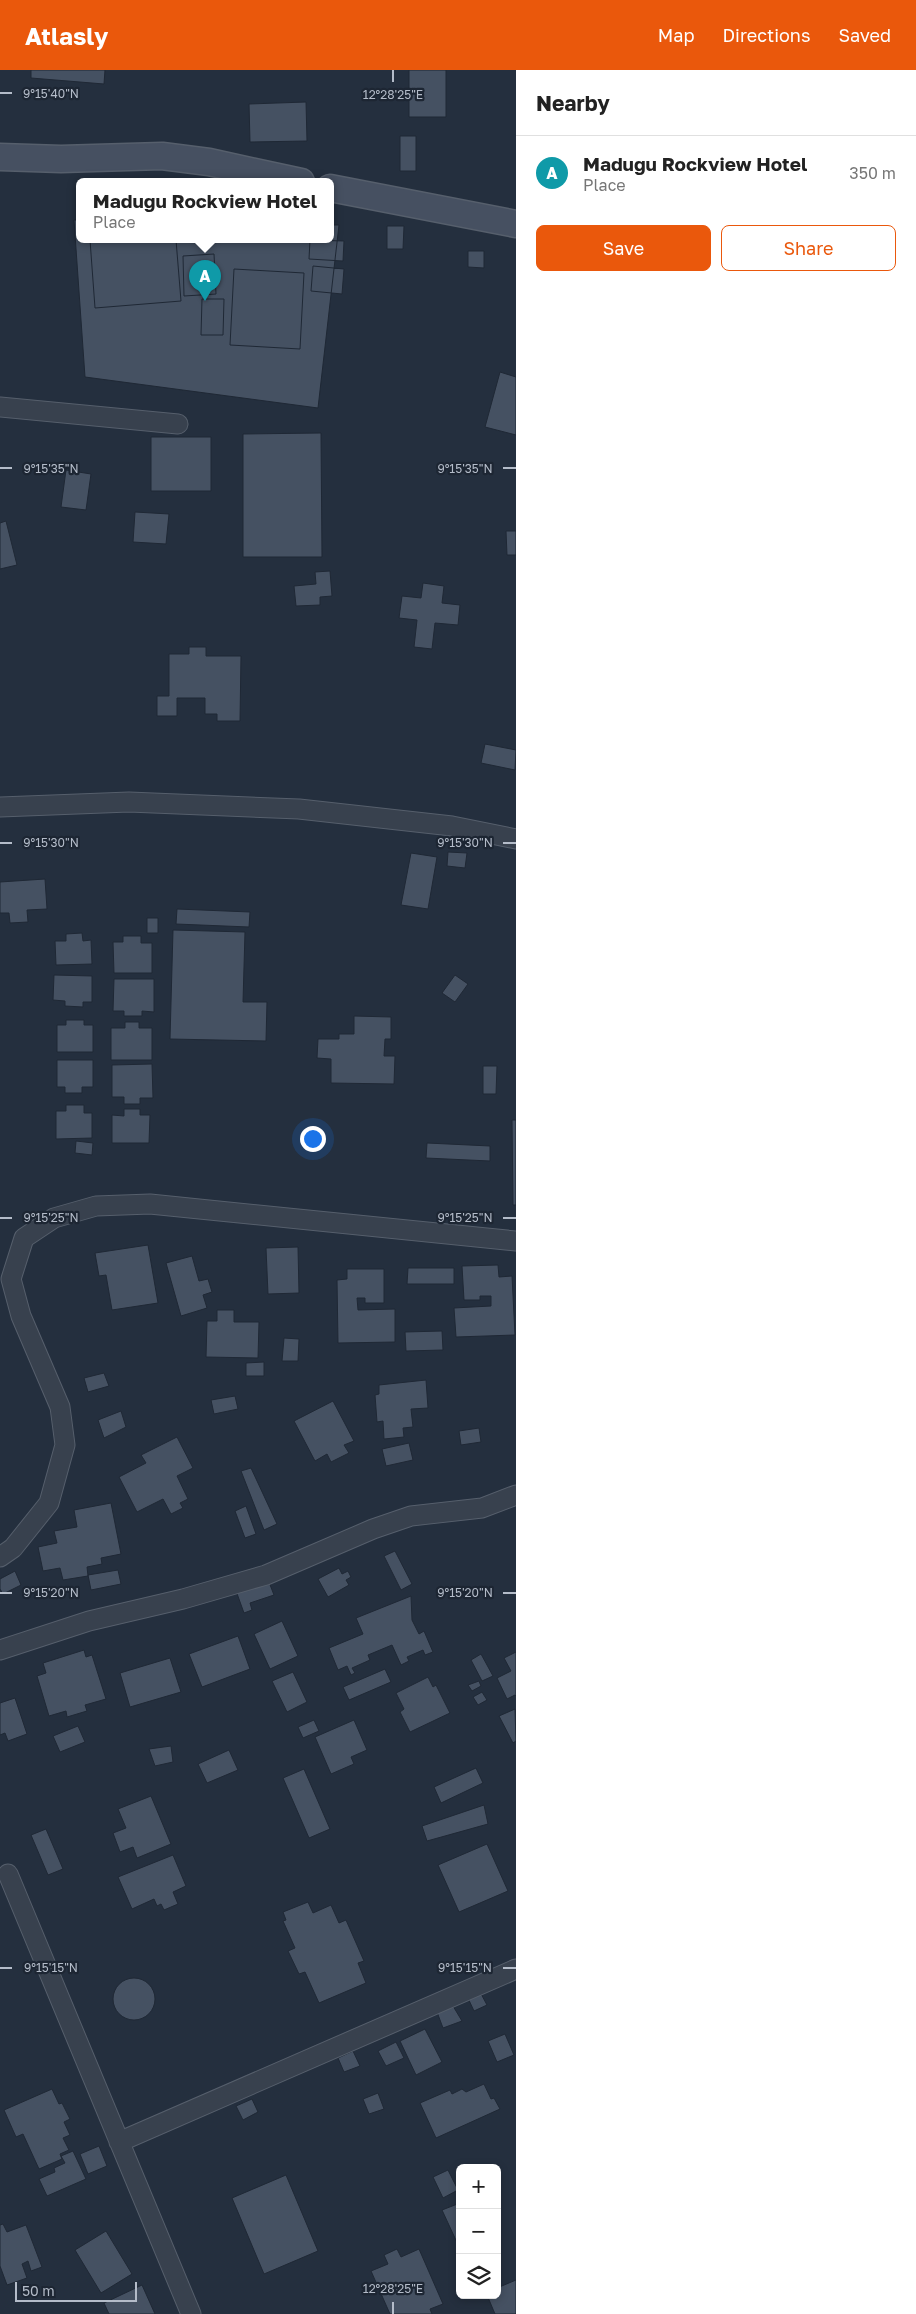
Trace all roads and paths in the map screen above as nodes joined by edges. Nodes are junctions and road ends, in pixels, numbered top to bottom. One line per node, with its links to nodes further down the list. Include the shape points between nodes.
1 (0, 157): 2 (street, via 162,156)
2 (283, 178)
3 (334, 189): 4 (street)
4 (516, 224)
5 (0, 407): 6 (street)
6 (178, 424)
7 (0, 807): 8 (street, via 129,802 299,809 452,826)
8 (516, 839)
9 (516, 1241): 11 (street, via 150,1204 96,1206 54,1218 24,1238 11,1279 20,1316 60,1407 65,1445 49,1503 13,1548)
10 (516, 1495): 12 (street, via 482,1508 411,1516 373,1528 266,1575 89,1621)
11 (0, 1557)
12 (0, 1650)
13 (8, 1874): 15 (street)
14 (516, 1968): 15 (street)
15 (120, 2142): 16 (street)
16 (191, 2314)

